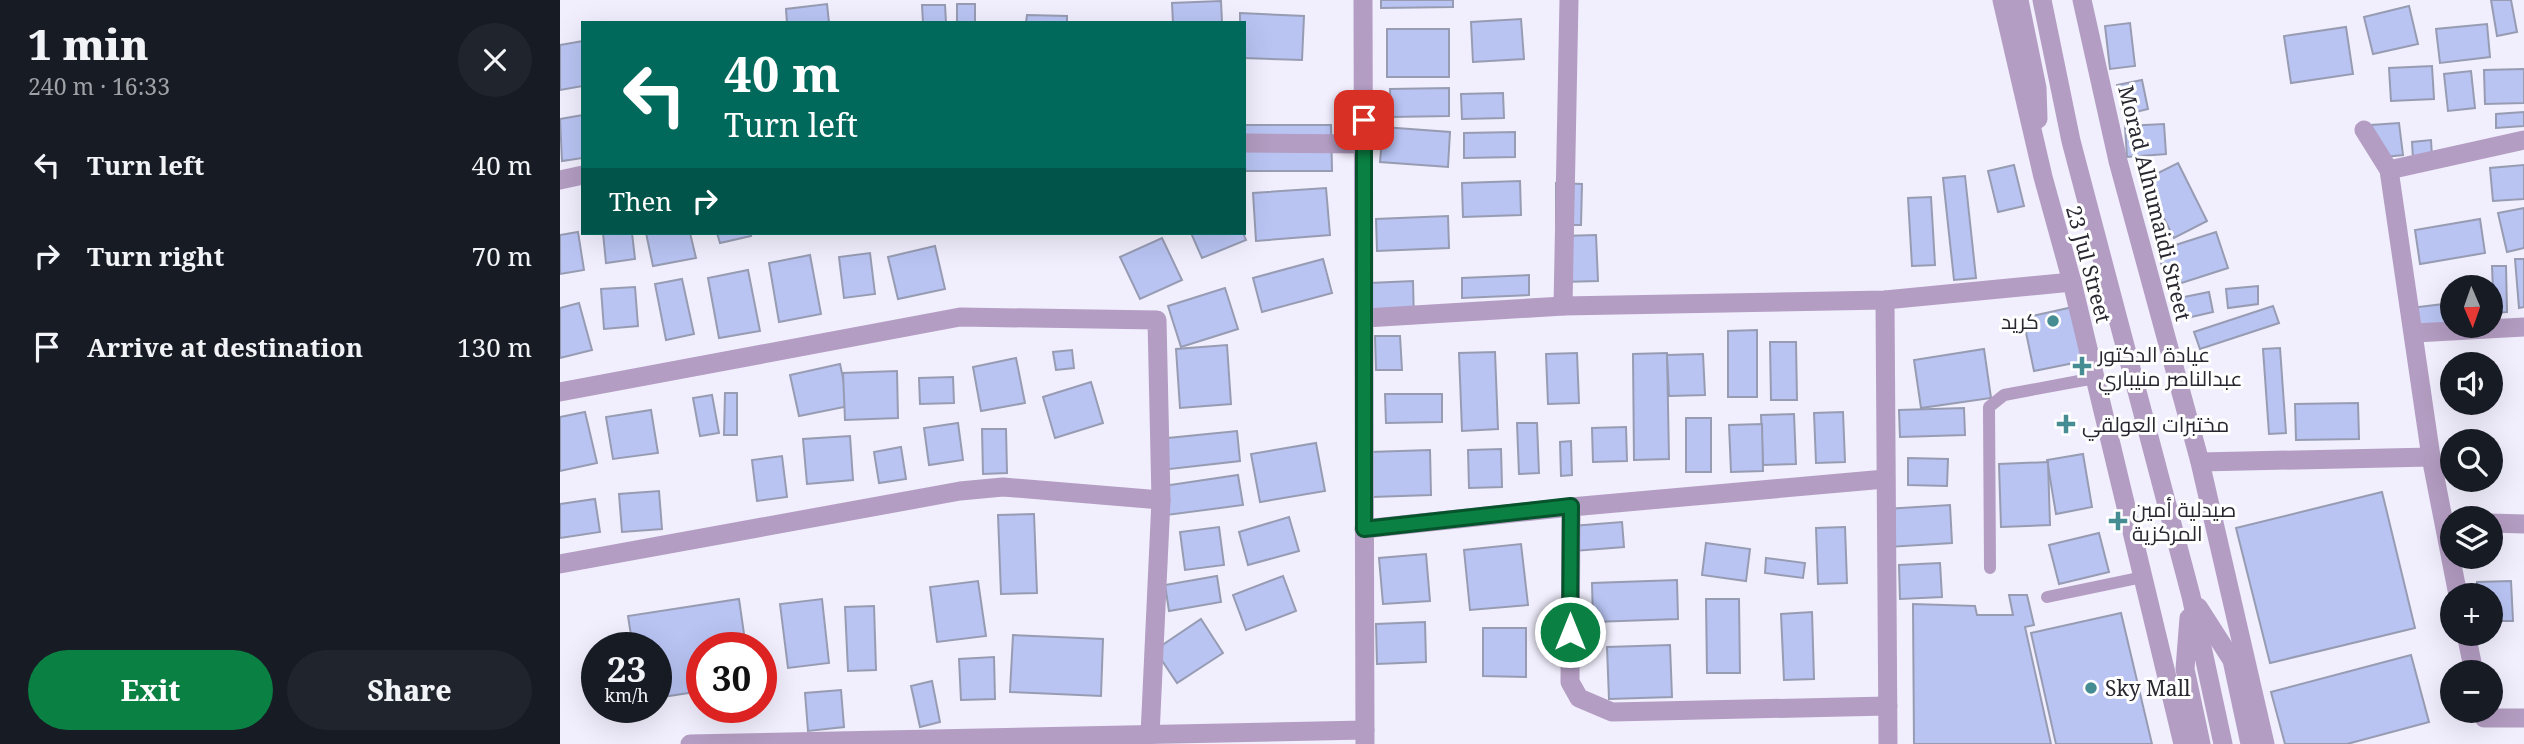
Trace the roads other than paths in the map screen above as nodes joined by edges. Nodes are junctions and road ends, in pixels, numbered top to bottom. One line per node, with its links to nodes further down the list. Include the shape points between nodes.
1 (1363, 0): 11 (street)
2 (1569, 0): 17 (street)
3 (2002, 0): 8 (street, 23 Jul Street)
4 (2019, 0): 8 (street, via 2037,88 2039,115)
5 (2042, 0): 35 (street, via 2071,141)
6 (2082, 0): 24 (street, Morad Alhumaidi Street, via 2118,161)
7 (2364, 130): 12 (street)
8 (2033, 136): 15 (street, 23 Jul Street)
9 (2524, 140): 12 (street)
10 (1246, 144): 11 (street)
11 (1364, 144): 18 (street)
12 (2389, 170): 20 (street)
13 (581, 175): 14 (street)
14 (560, 180)
15 (2072, 282): 16 (street); 21 (street, 23 Jul Street)
16 (1885, 300): 17 (street); 25 (street)
17 (1563, 306): 18 (street)
18 (1365, 318): 31 (street)
19 (2524, 327): 20 (street)
20 (2415, 333): 23 (street)
21 (2095, 378): 33 (lane, via 2004,395 1989,407); 34 (street, 23 Jul Street)
22 (560, 392): 26 (street, via 960,317 1157,320)
23 (2431, 457): 24 (street); 28 (street)
24 (2200, 462): 48 (street, Morad Alhumaidi Street)
25 (1885, 479): 27 (street); 37 (street)
26 (1161, 500): 32 (street, via 1003,487 960,491); 40 (street)
27 (1571, 506): 31 (street); 37 (street, via 1570,682 1579,698 1612,712)
28 (2443, 506)
29 (2503, 523): 30 (street)
30 (2524, 524)
31 (1364, 529): 41 (street)
32 (560, 564)
33 (1990, 568)
34 (2143, 577): 36 (lane); 44 (street, 23 Jul Street)
35 (2191, 596): 45 (street, via 2185,669); 46 (street); 47 (street, via 2232,660)
36 (2047, 597)
37 (1888, 706): 43 (street)
38 (2503, 718): 39 (street)
39 (2524, 718)
40 (1150, 735): 41 (street); 42 (street)
41 (1365, 737)
42 (690, 744)
43 (1888, 744)
44 (2183, 744)
45 (2201, 744)
46 (2223, 744)
47 (2250, 744)
48 (2265, 744)

